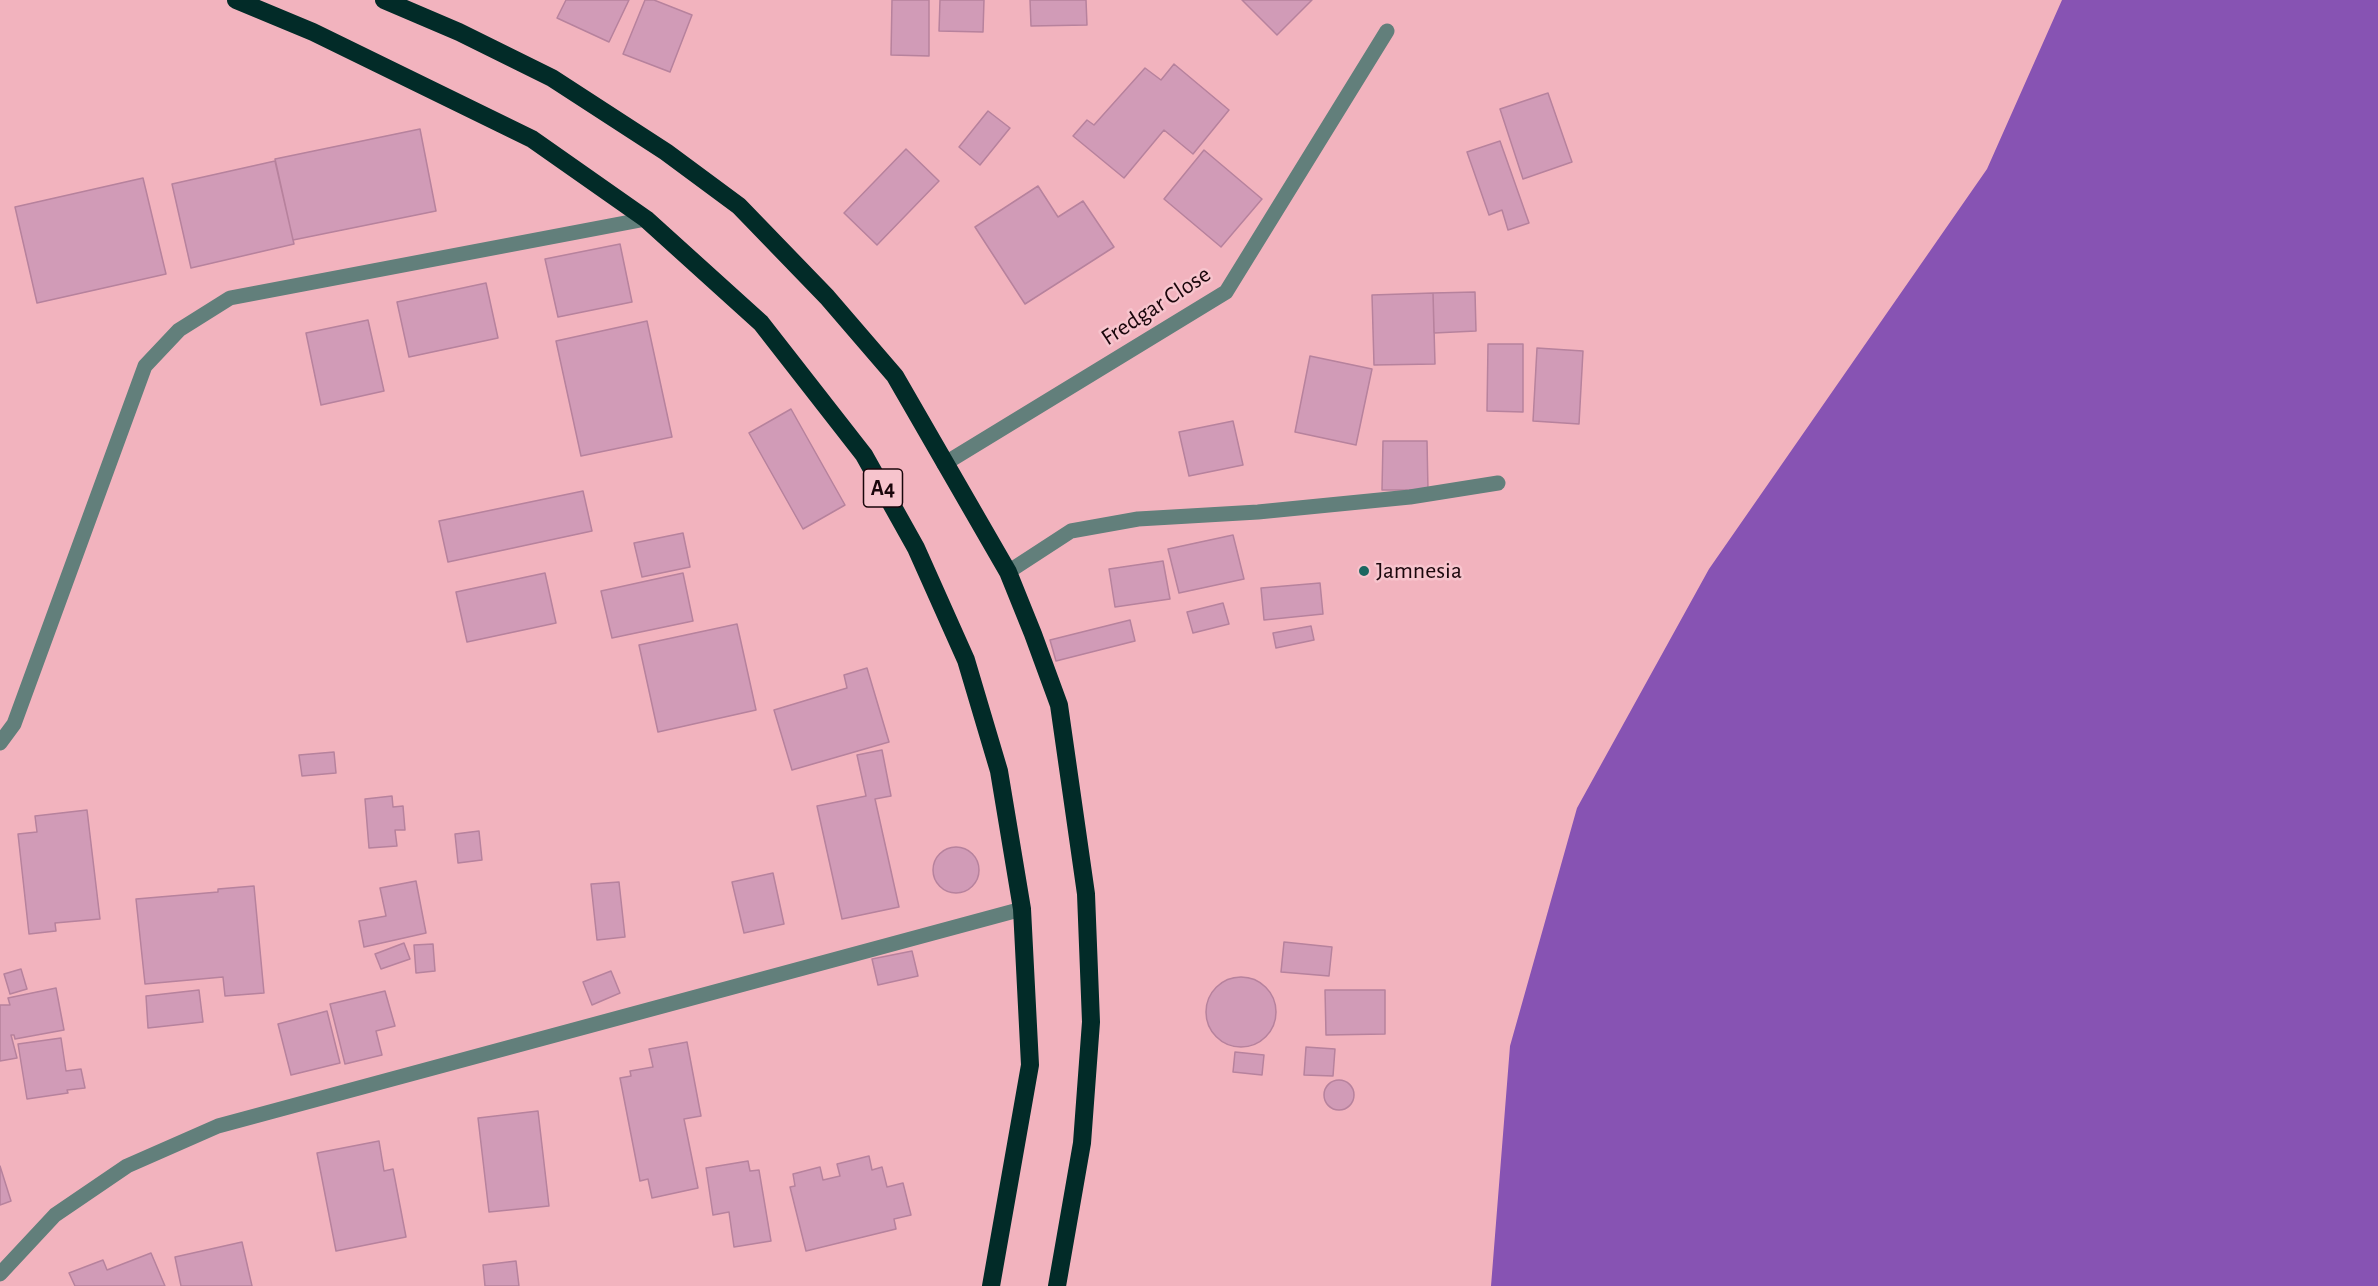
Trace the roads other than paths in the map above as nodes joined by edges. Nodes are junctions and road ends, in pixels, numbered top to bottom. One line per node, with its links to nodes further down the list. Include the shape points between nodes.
1 (236, 0): 4 (highway, A4, via 532,139)
2 (384, 0): 5 (highway, via 552,78 666,152 739,206 827,297 895,376)
3 (1387, 31): 5 (street, Fredgar Close, via 1226,292)
4 (646, 219): 8 (street, via 230,298 178,330 145,366 14,724); 9 (highway, A4, via 761,323 864,455 916,548 966,660 999,771)
5 (944, 464): 7 (highway)
6 (1498, 483): 7 (street, via 1410,497 1138,519 1071,531)
7 (1008, 572): 12 (highway, via 1059,705 1086,894 1091,1022 1083,1143)
8 (0, 743)
9 (1022, 909): 10 (street, via 218,1126 128,1166 55,1215); 11 (highway, A4, via 1030,1065)
10 (0, 1274)
11 (991, 1286)
12 (1057, 1286)

